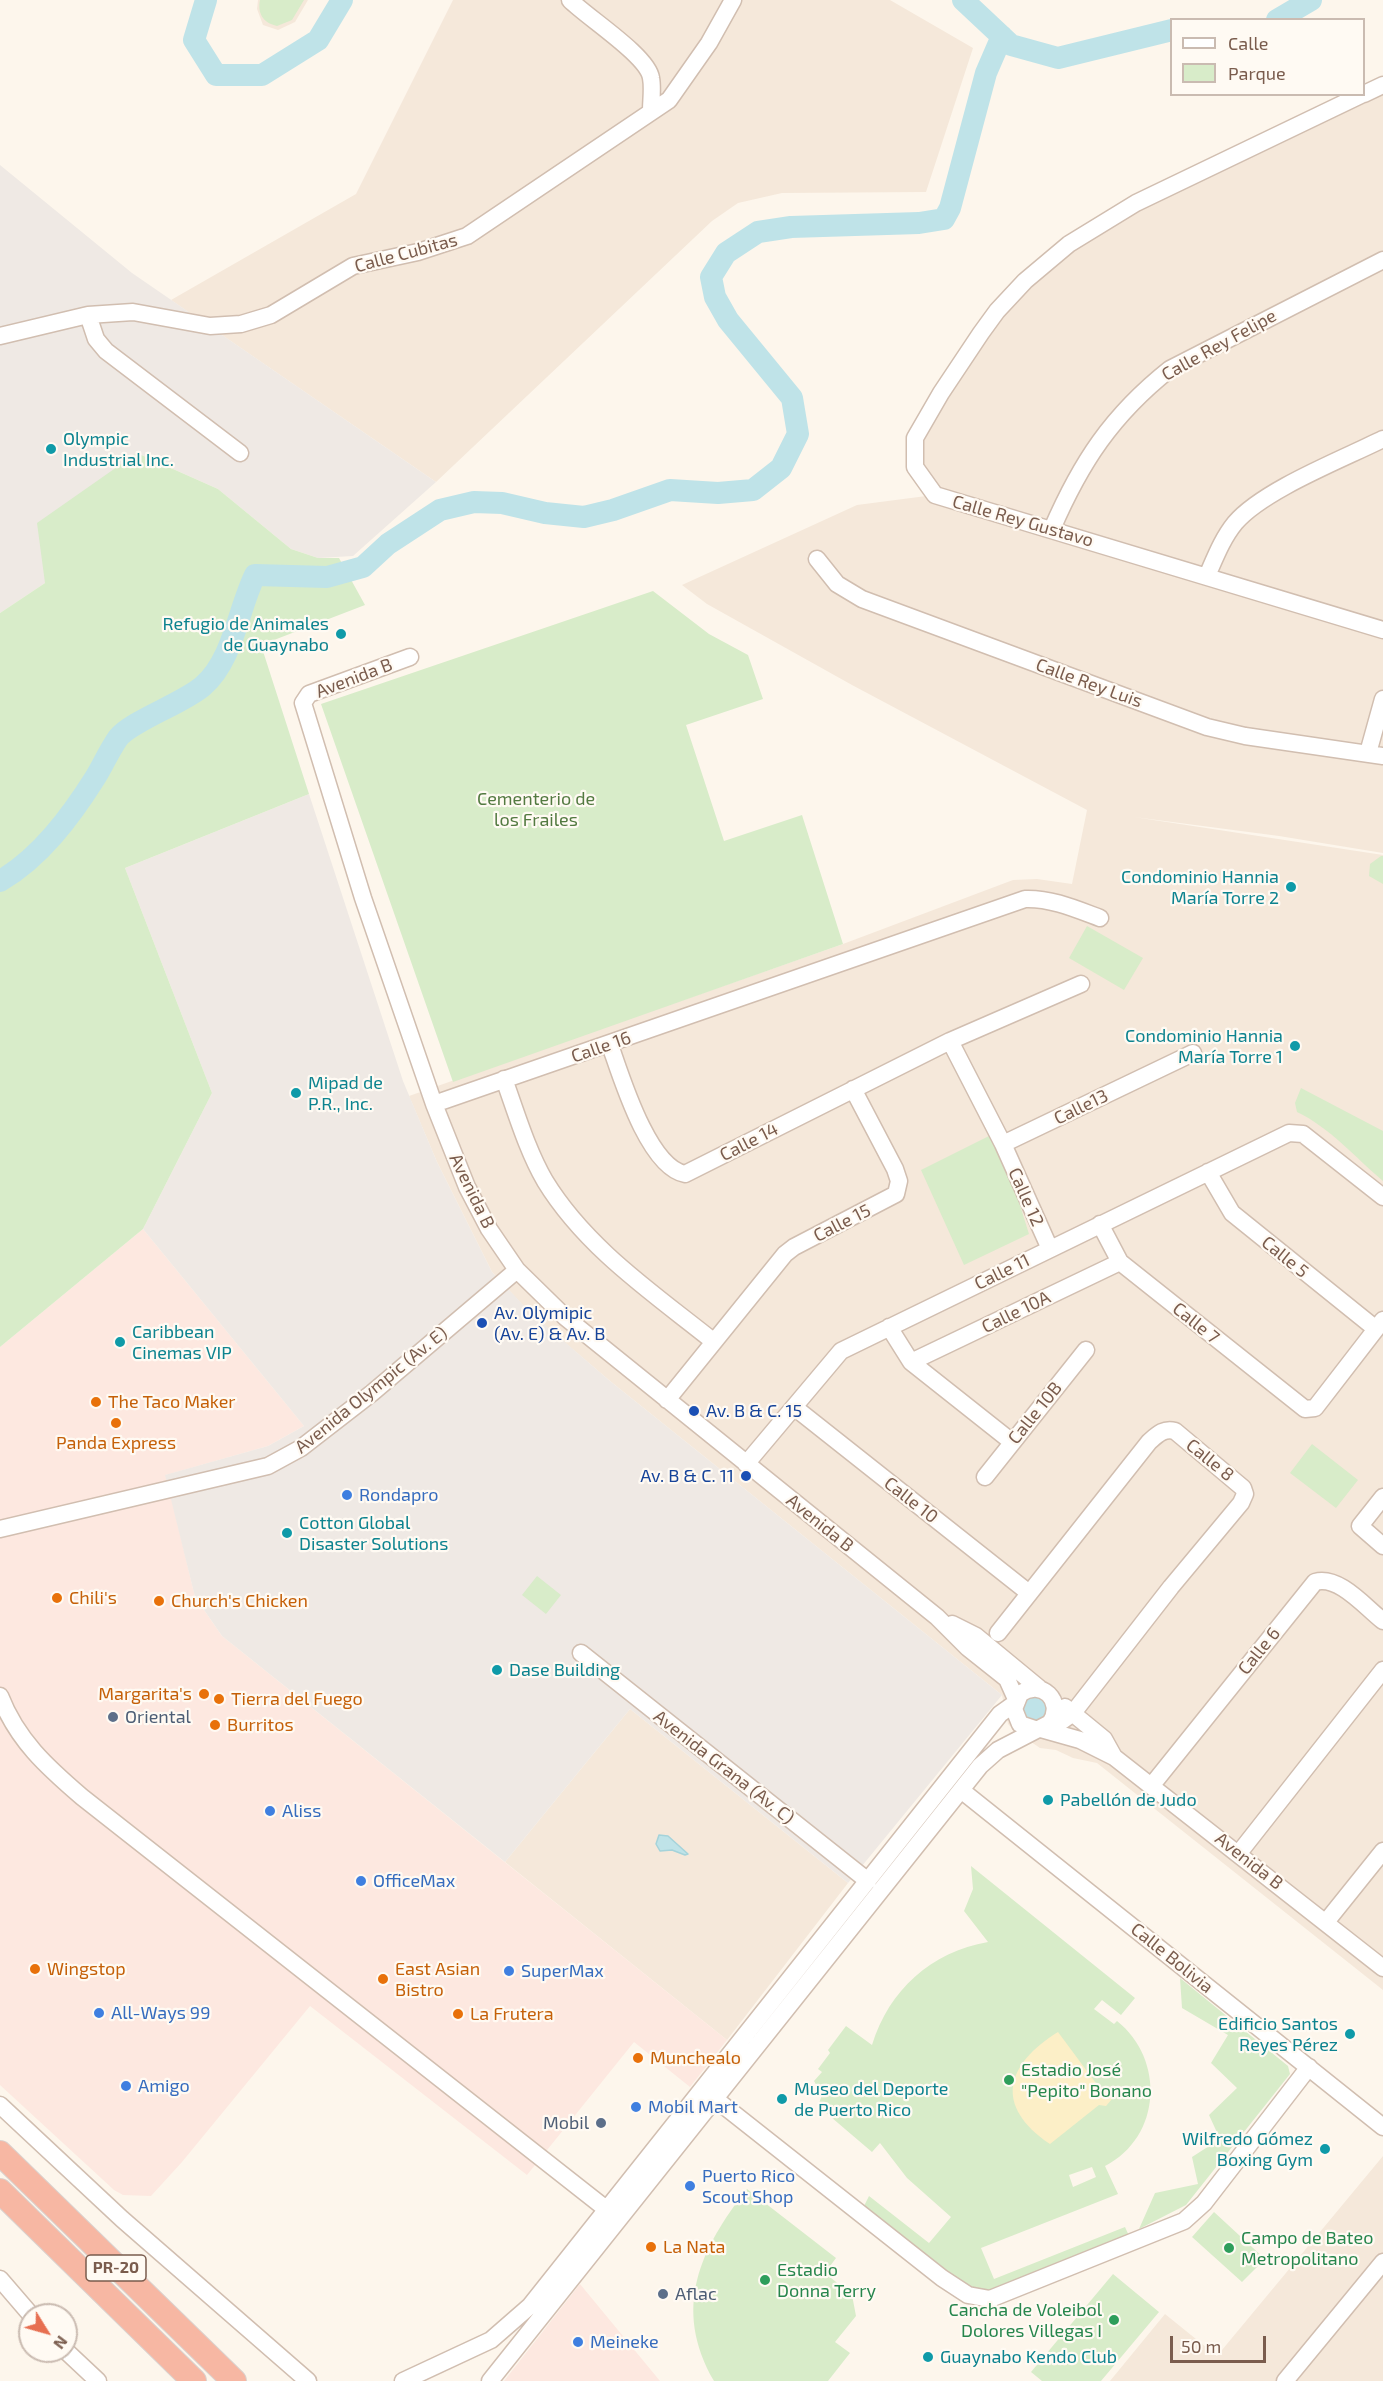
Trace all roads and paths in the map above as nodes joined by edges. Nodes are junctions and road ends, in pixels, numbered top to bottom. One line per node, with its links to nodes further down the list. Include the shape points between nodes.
1 (570, 0): 6 (street, via 640,56 651,76)
2 (733, 0): 6 (street, Calle Cubitas, via 684,81 669,100)
3 (1383, 85): 4 (street, Calle Rey Gustavo)
4 (1365, 93)
5 (1359, 96): 12 (street, Calle Rey Gustavo, via 1136,203 1069,244 1025,281 987,325 915,438 915,467 935,495)
6 (651, 111): 8 (street, Calle Cubitas, via 467,236 418,252 353,266 271,315 242,324 210,326 133,312)
7 (1383, 261): 12 (street, Calle Rey Felipe, via 1170,369 1139,393 1082,466)
8 (88, 315): 9 (street, Calle Cubitas); 11 (street, via 96,339 106,351)
9 (0, 336)
10 (1383, 439): 14 (street, via 1257,504 1235,522)
11 (240, 453)
12 (1052, 529): 14 (street, Calle Rey Gustavo)
13 (817, 559): 18 (street, Calle Rey Luis, via 837,584 862,599 1207,727)
14 (1207, 576): 15 (street, Calle Rey Gustavo)
15 (1383, 630)
16 (410, 657): 26 (street, Avenida B, via 309,694 303,703 363,898)
17 (1383, 699): 18 (street)
18 (1375, 755)
19 (1100, 918): 22 (street, Calle 16, via 1038,898 1025,899)
20 (1081, 984): 21 (street, Calle 14)
21 (950, 1041): 25 (street, Calle 14); 27 (street)
22 (610, 1045): 24 (street, Calle 16); 25 (street, Calle 14, via 639,1123 666,1161 685,1174)
23 (1193, 1053): 27 (street, Calle13)
24 (504, 1079): 26 (street, Calle 16); 36 (street, via 545,1180 569,1214 610,1258)
25 (853, 1089): 36 (street, Calle 15, via 895,1169 899,1189 892,1197 785,1254)
26 (434, 1104): 33 (street, Avenida B, via 467,1187)
27 (1003, 1144): 31 (street, Calle 12)
28 (1208, 1172): 29 (street, Calle 11, via 1296,1132); 30 (street, Calle 11); 34 (street, Calle 5, via 1232,1213)
29 (1383, 1197)
30 (1100, 1224): 31 (street, Calle 11); 32 (street, Calle 7)
31 (1050, 1249): 35 (street, Calle 11)
32 (1120, 1262): 38 (street, Calle 10A); 41 (street, Calle 7)
33 (517, 1270): 39 (street, Avenida B, via 565,1317); 46 (street, Avenida Olympic (Av. E), via 302,1448 253,1470)
34 (1379, 1325): 41 (street, Calle 5, via 1314,1408)
35 (889, 1327): 38 (street); 40 (street, Calle 11, via 841,1351)
36 (713, 1341): 39 (street, Calle 15)
37 (1086, 1350): 42 (street, Calle 10B)
38 (911, 1362): 42 (street)
39 (667, 1400): 43 (street, Avenida B)
40 (794, 1407): 43 (street, Calle 11); 48 (street, Calle 10)
41 (1305, 1409)
42 (1012, 1442): 44 (street, Calle 10B)
43 (746, 1464): 49 (street, Avenida B)
44 (985, 1477)
45 (1383, 1497): 47 (street, via 1360,1526)
46 (0, 1529)
47 (1383, 1545)
48 (1029, 1593): 51 (street, Calle 8); 57 (street, Calle 8, via 1160,1432 1175,1431 1244,1488 1241,1503)
49 (937, 1617): 54 (street, Avenida B, via 976,1636); 56 (street, Avenida B, via 1006,1679)
50 (1383, 1621): 60 (street, Calle 6, via 1336,1583 1326,1579 1315,1582)
51 (998, 1633)
52 (581, 1653): 64 (street, Avenida Grana (Av. C))
53 (1383, 1670): 63 (street)
54 (1046, 1693): 56 (street, via 1024,1691); 57 (street, Avenida B); 58 (street, via 1055,1708)
55 (0, 1696): 73 (street, via 10,1721 34,1754 82,1797)
56 (1015, 1701): 58 (street, via 1020,1724); 64 (street, via 1000,1714)
57 (1073, 1713): 58 (street, Calle 8); 59 (street, Avenida B, via 1104,1739)
58 (1042, 1727): 59 (street, Avenida B); 61 (street, Calle 8, via 986,1760)
59 (1114, 1757): 60 (street, Avenida B)
60 (1152, 1785): 63 (street, Avenida B)
61 (961, 1790): 67 (street, Calle Bolivia); 68 (street, Calle 8)
62 (1383, 1851): 65 (street)
63 (1239, 1853): 65 (street, Avenida B)
64 (868, 1881): 73 (street)
65 (1326, 1922): 66 (street, Avenida B)
66 (1383, 1968)
67 (1309, 2067): 68 (street, via 1204,2203 1184,2221 990,2300 968,2295 942,2278); 70 (street, Calle Bolivia)
68 (714, 2098): 73 (street, Calle 8)
69 (0, 2104): 82 (street, via 122,2219)
70 (1383, 2127)
71 (0, 2153): 81 (highway, PR-20)
72 (0, 2191): 80 (highway, PR-20)
73 (613, 2214): 78 (street, via 506,2329); 84 (street)
74 (1383, 2262): 85 (street)
75 (0, 2279): 76 (street)
76 (21, 2303)
77 (78, 2362): 79 (street)
78 (428, 2375): 83 (street)
79 (98, 2381)
80 (194, 2381)
81 (234, 2381)
82 (308, 2381)
83 (403, 2381)
84 (490, 2381)
85 (1285, 2381)

